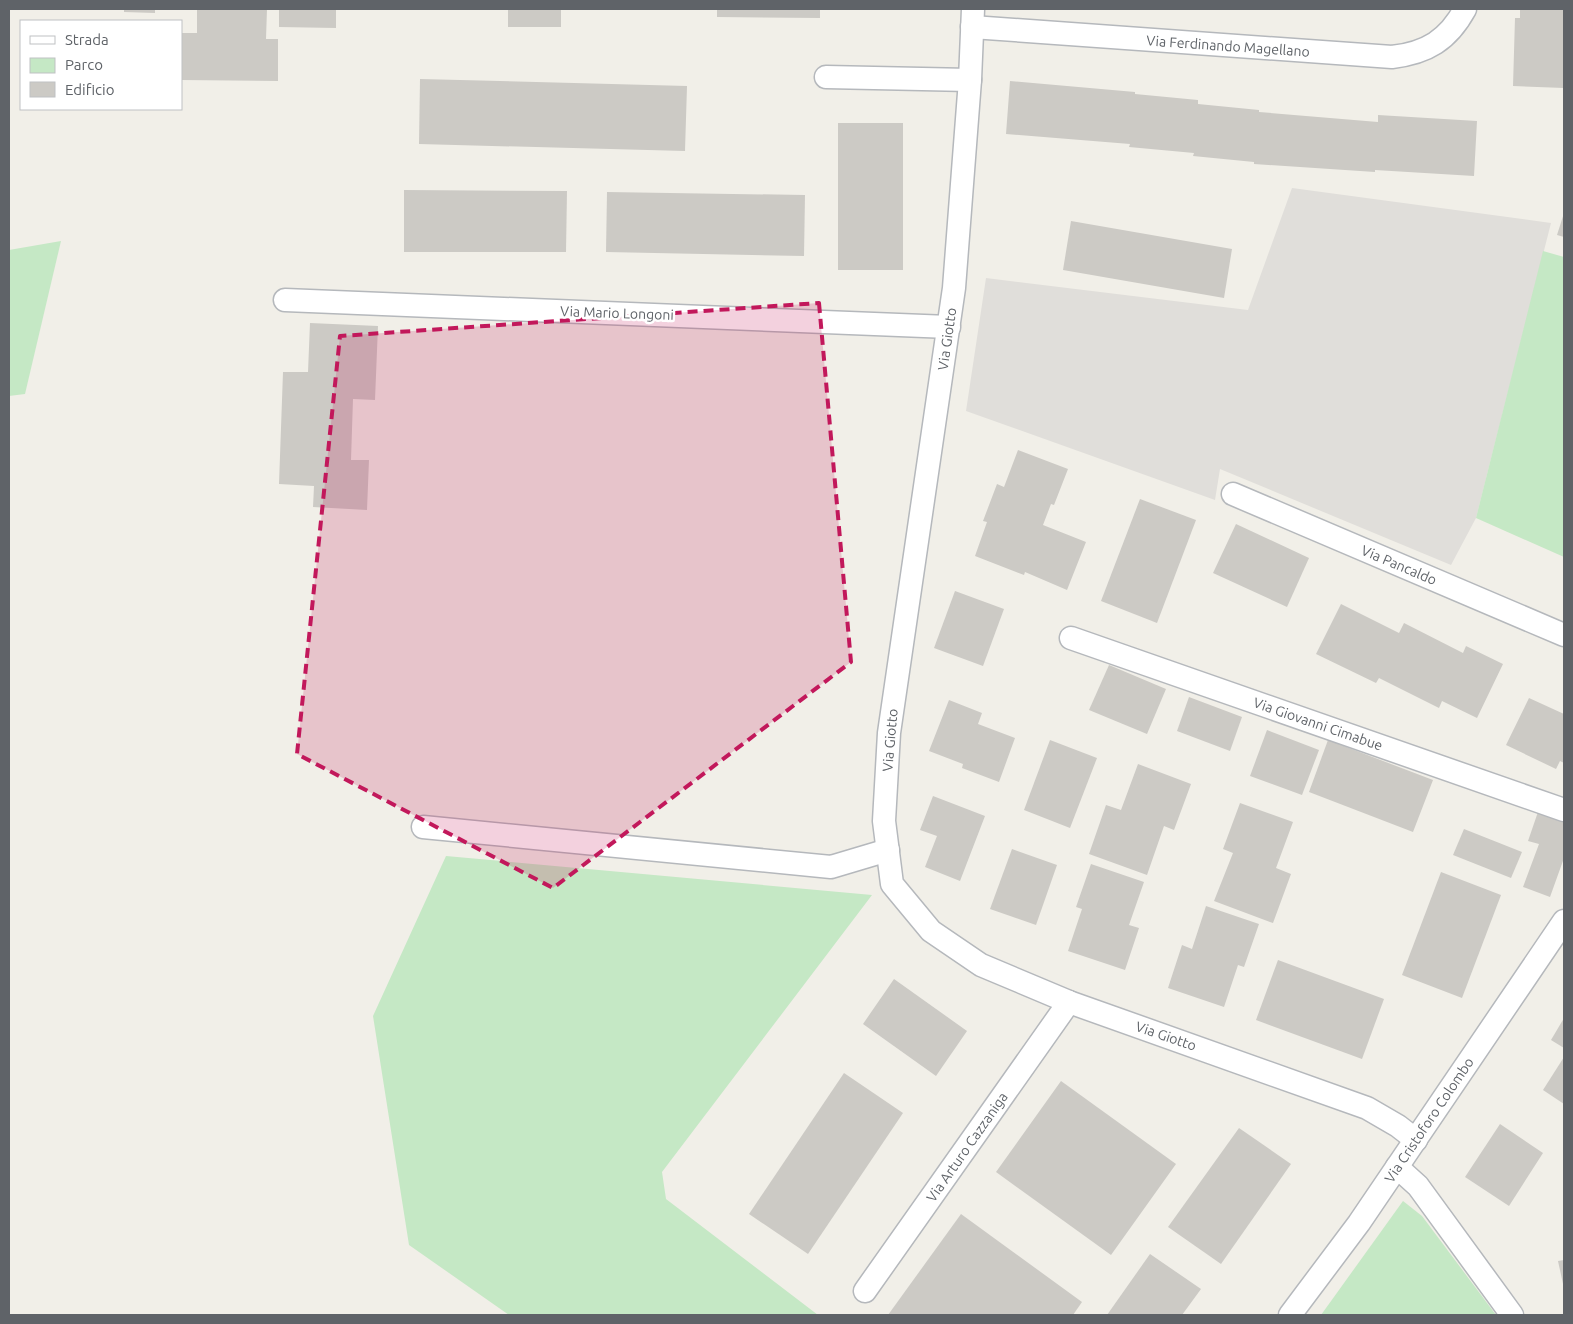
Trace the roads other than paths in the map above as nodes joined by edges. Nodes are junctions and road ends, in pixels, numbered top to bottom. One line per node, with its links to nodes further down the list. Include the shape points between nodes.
1 (1465, 9): 2 (street, Via Ferdinando Magellano, via 1450,33 1437,43 1407,56 1392,57)
2 (972, 18): 4 (street, Via Giotto)
3 (826, 78): 4 (street)
4 (970, 80): 6 (street, Via Giotto)
5 (285, 300): 6 (street, Via Mario Longoni)
6 (949, 327): 12 (street, Via Giotto, via 889,733 884,821)
7 (1233, 494): 8 (street, Via Pancaldo)
8 (1564, 636)
9 (1072, 638): 10 (street, Via Giovanni Cimabue)
10 (1564, 810)
11 (423, 828): 12 (street, via 831,868)
12 (888, 850): 14 (street, Via Giotto, via 892,884 931,931 982,966)
13 (1564, 921): 15 (street, Via Cristoforo Colombo)
14 (1070, 1002): 15 (street, Via Giotto, via 1367,1108); 17 (street, Via Arturo Cazzaniga)
15 (1416, 1140): 16 (street, Via Cristoforo Colombo)
16 (1397, 1167): 18 (street, Via Cristoforo Colombo); 19 (street, via 1418,1186)
17 (865, 1291)
18 (1290, 1315)
19 (1512, 1315)

